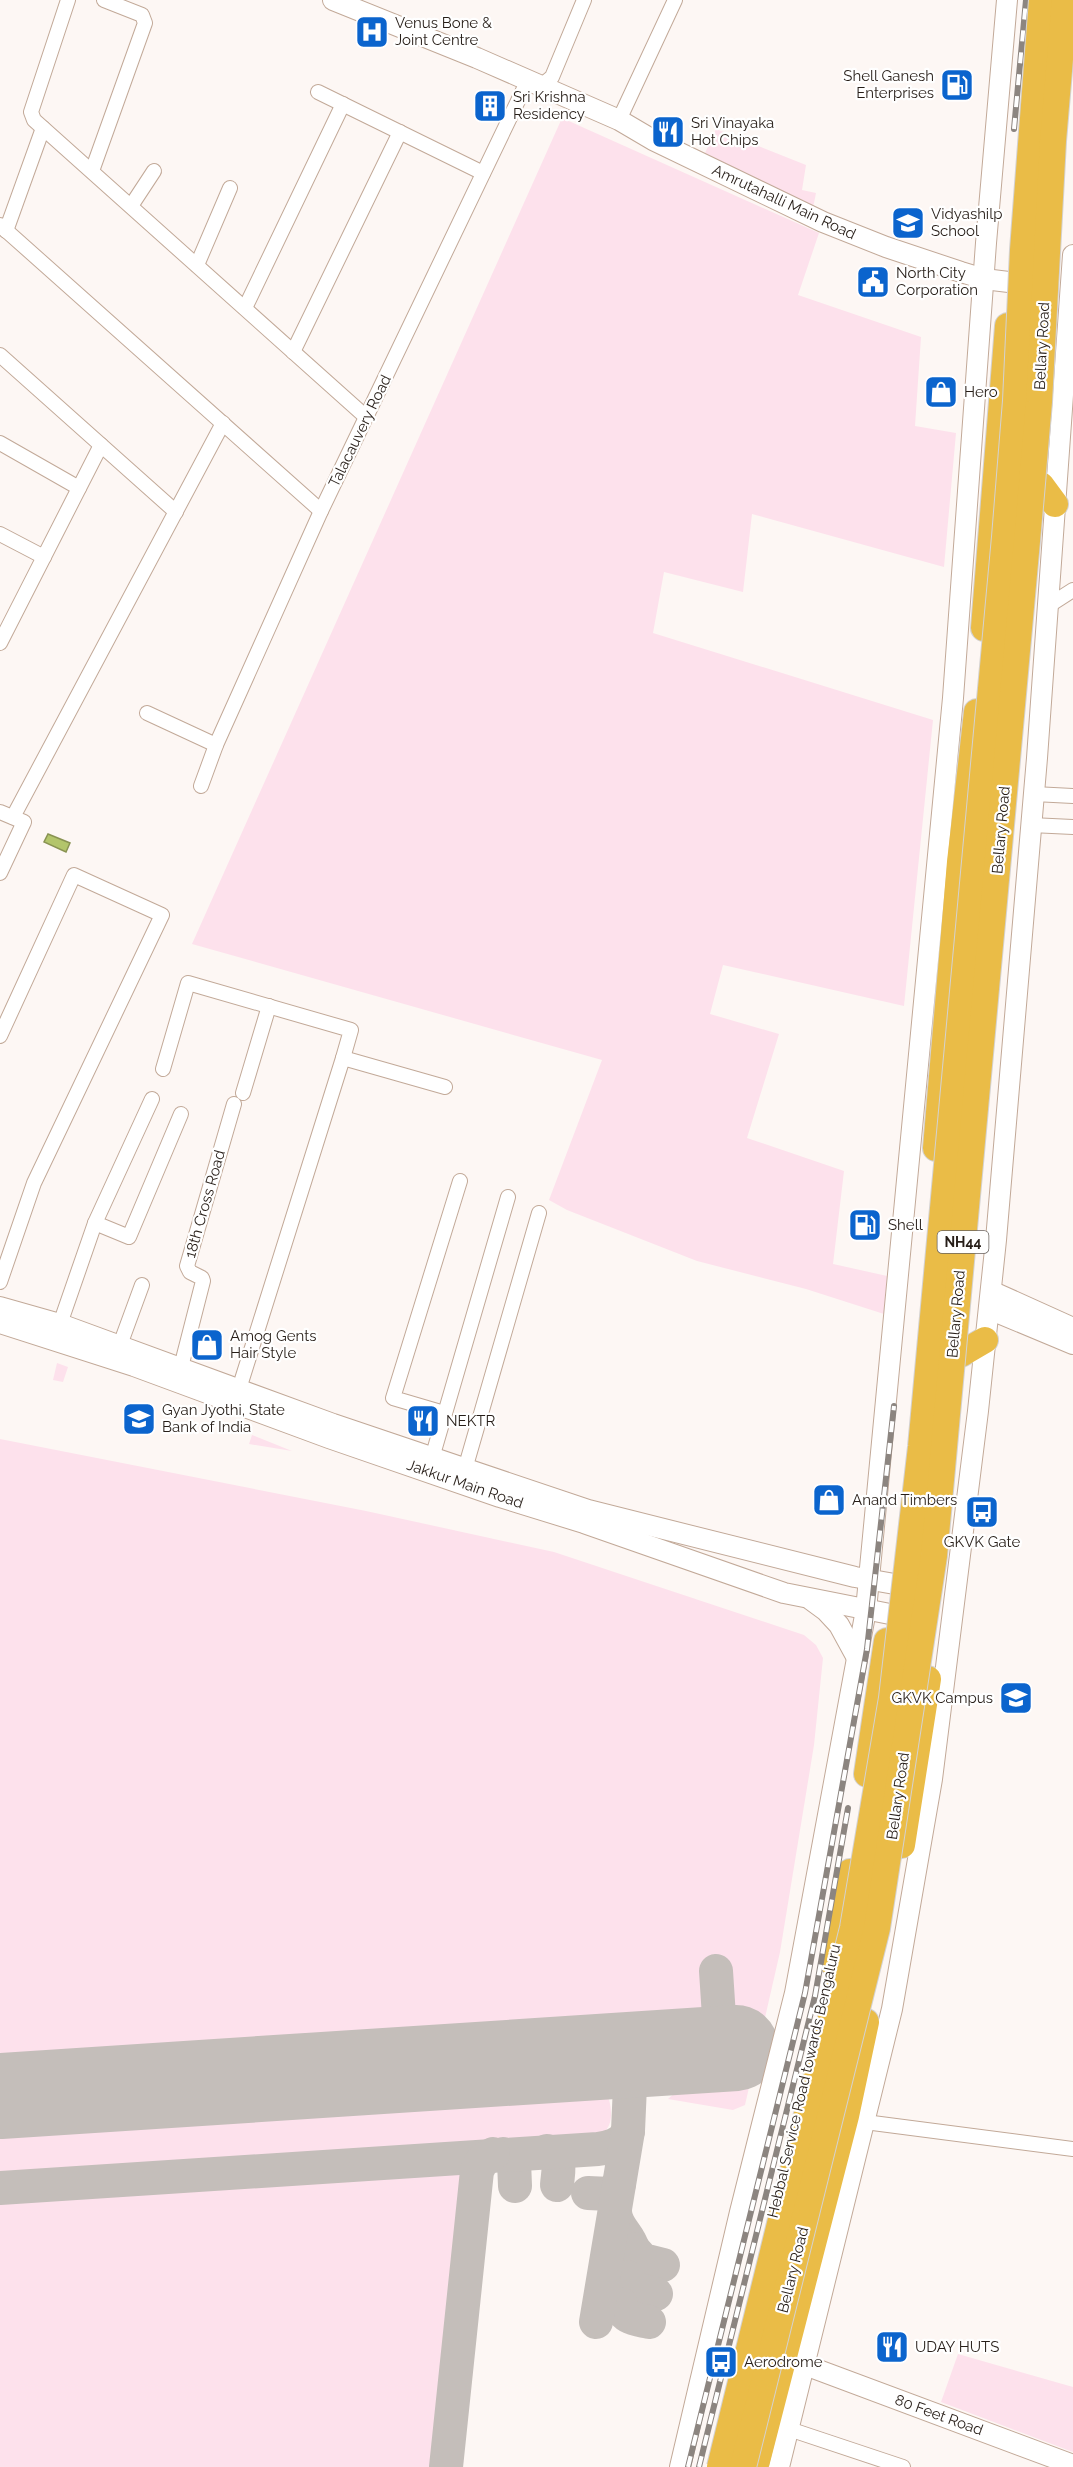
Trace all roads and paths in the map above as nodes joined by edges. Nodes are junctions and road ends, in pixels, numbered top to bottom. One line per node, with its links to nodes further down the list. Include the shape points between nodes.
1 (68, 0): 15 (street, via 32,112 32,118)
2 (104, 0): 17 (street, via 142,15 145,23)
3 (336, 0): 11 (street, Amrutahalli Main Road)
4 (584, 0): 11 (street, Talacauvery Road, via 552,77)
5 (675, 0): 14 (street)
6 (1007, 0): 25 (street)
7 (1031, 0): 26 (highway)
8 (1042, 0): 100 (highway, Bellary Road / NH44, bridge, via 1005,537 921,1447 893,1687 853,1928)
9 (1065, 0): 101 (highway, Bellary Road / NH44, bridge, via 1029,518 934,1556 877,1928)
10 (1073, 21): 27 (highway, Bellary Road)
11 (535, 83): 14 (street, Amrutahalli Main Road); 19 (street, Talacauvery Road)
12 (318, 92): 13 (street)
13 (343, 104): 16 (street); 28 (street)
14 (619, 120): 25 (street, Amrutahalli Main Road, via 823,222)
15 (43, 128): 17 (street); 22 (street)
16 (400, 132): 19 (street); 30 (street)
17 (92, 171): 21 (street)
18 (154, 171): 21 (street)
19 (483, 172): 33 (street, Talacauvery Road)
20 (230, 188): 24 (street)
21 (132, 206): 24 (street)
22 (3, 228): 34 (street)
23 (1073, 255): 29 (street)
24 (197, 265): 28 (street)
25 (984, 279): 26 (street, Amrutahalli Main Road); 83 (street, via 953,698)
26 (1011, 282): 27 (street, Amrutahalli Main Road); 84 (highway, via 979,688)
27 (1056, 288): 38 (highway, Bellary Road)
28 (245, 308): 30 (street)
29 (1071, 319): 32 (street)
30 (293, 352): 33 (street)
31 (0, 355): 36 (street)
32 (1069, 398): 38 (street)
33 (366, 417): 39 (street, Talacauvery Road)
34 (223, 423): 39 (street); 40 (street)
35 (0, 443): 37 (street)
36 (100, 445): 37 (street); 40 (street)
37 (79, 488): 42 (street)
38 (1048, 495): 44 (street); 76 (highway, Bellary Road)
39 (321, 510): 47 (street, Talacauvery Road)
40 (176, 512): 51 (street)
41 (0, 534): 42 (street)
42 (44, 557): 45 (street)
43 (1073, 590): 44 (street)
44 (1048, 606): 49 (street)
45 (0, 643)
46 (147, 713): 47 (street)
47 (216, 745): 48 (street, Talacauvery Road)
48 (201, 786)
49 (1034, 794): 50 (street); 52 (street)
50 (1073, 796)
51 (6, 815): 54 (street, via 24,822)
52 (1031, 825): 53 (street); 68 (street)
53 (1073, 827)
54 (0, 873)
55 (269, 1006): 57 (street, via 351,1030); 58 (street, via 188,983); 78 (street, 18th Cross Road, via 187,1266 203,1281)
56 (0, 1036): 66 (street, via 74,875 162,915 34,1183)
57 (343, 1058): 59 (street); 79 (street)
58 (163, 1069)
59 (445, 1087)
60 (152, 1099): 65 (street)
61 (182, 1114): 65 (street, via 129,1237)
62 (460, 1181): 80 (street, via 393,1398)
63 (508, 1197): 80 (street)
64 (538, 1212): 82 (street)
65 (95, 1223): 71 (street)
66 (0, 1282)
67 (142, 1285): 75 (street)
68 (990, 1300): 72 (street); 73 (street); 74 (street)
69 (0, 1307): 71 (street, Jakkur Main Road)
70 (0, 1323): 77 (street, Jakkur Main Road)
71 (60, 1324): 75 (street, Jakkur Main Road)
72 (1073, 1328)
73 (986, 1340): 76 (highway); 85 (street)
74 (1073, 1344)
75 (120, 1345): 77 (street, Jakkur Main Road)
76 (962, 1354): 85 (highway, Bellary Road)
77 (136, 1359): 78 (street, Jakkur Main Road); 86 (street, Jakkur Main Road, via 329,1438)
78 (181, 1367): 79 (street, Jakkur Main Road)
79 (239, 1389): 81 (street, Jakkur Main Road)
80 (444, 1413): 81 (street)
81 (432, 1458): 82 (street, Jakkur Main Road)
82 (465, 1469): 83 (street, Jakkur Main Road, via 588,1510)
83 (869, 1579): 84 (street, Jakkur Main Road); 87 (street)
84 (895, 1583): 85 (street, Jakkur Main Road); 88 (highway, Hebbal Service Road towards Bengaluru)
85 (947, 1594): 89 (highway, Bellary Road)
86 (808, 1598): 87 (street, Jakkur Main Road); 90 (street, via 839,1625)
87 (866, 1611): 88 (street, Jakkur Main Road); 90 (street)
88 (891, 1615): 89 (street, Jakkur Main Road); 91 (highway, Hebbal Service Road towards Bengaluru)
89 (943, 1623): 92 (street, via 932,1779 892,2009); 102 (highway, Bellary Road, via 885,1938 846,2116)
90 (856, 1658): 91 (street); 98 (street, via 795,1993)
91 (884, 1663): 99 (highway, Hebbal Service Road towards Bengaluru, via 860,1816 818,2034)
92 (865, 2122): 93 (street); 94 (street)
93 (1073, 2149)
94 (805, 2366): 95 (street); 97 (street, 80 Feet Road)
95 (789, 2429): 96 (street); 103 (street)
96 (876, 2463): 104 (street)
97 (1073, 2465)
98 (680, 2467)
99 (708, 2467)
100 (720, 2467)
101 (743, 2467)
102 (756, 2467)
103 (779, 2467)
104 (903, 2467)

